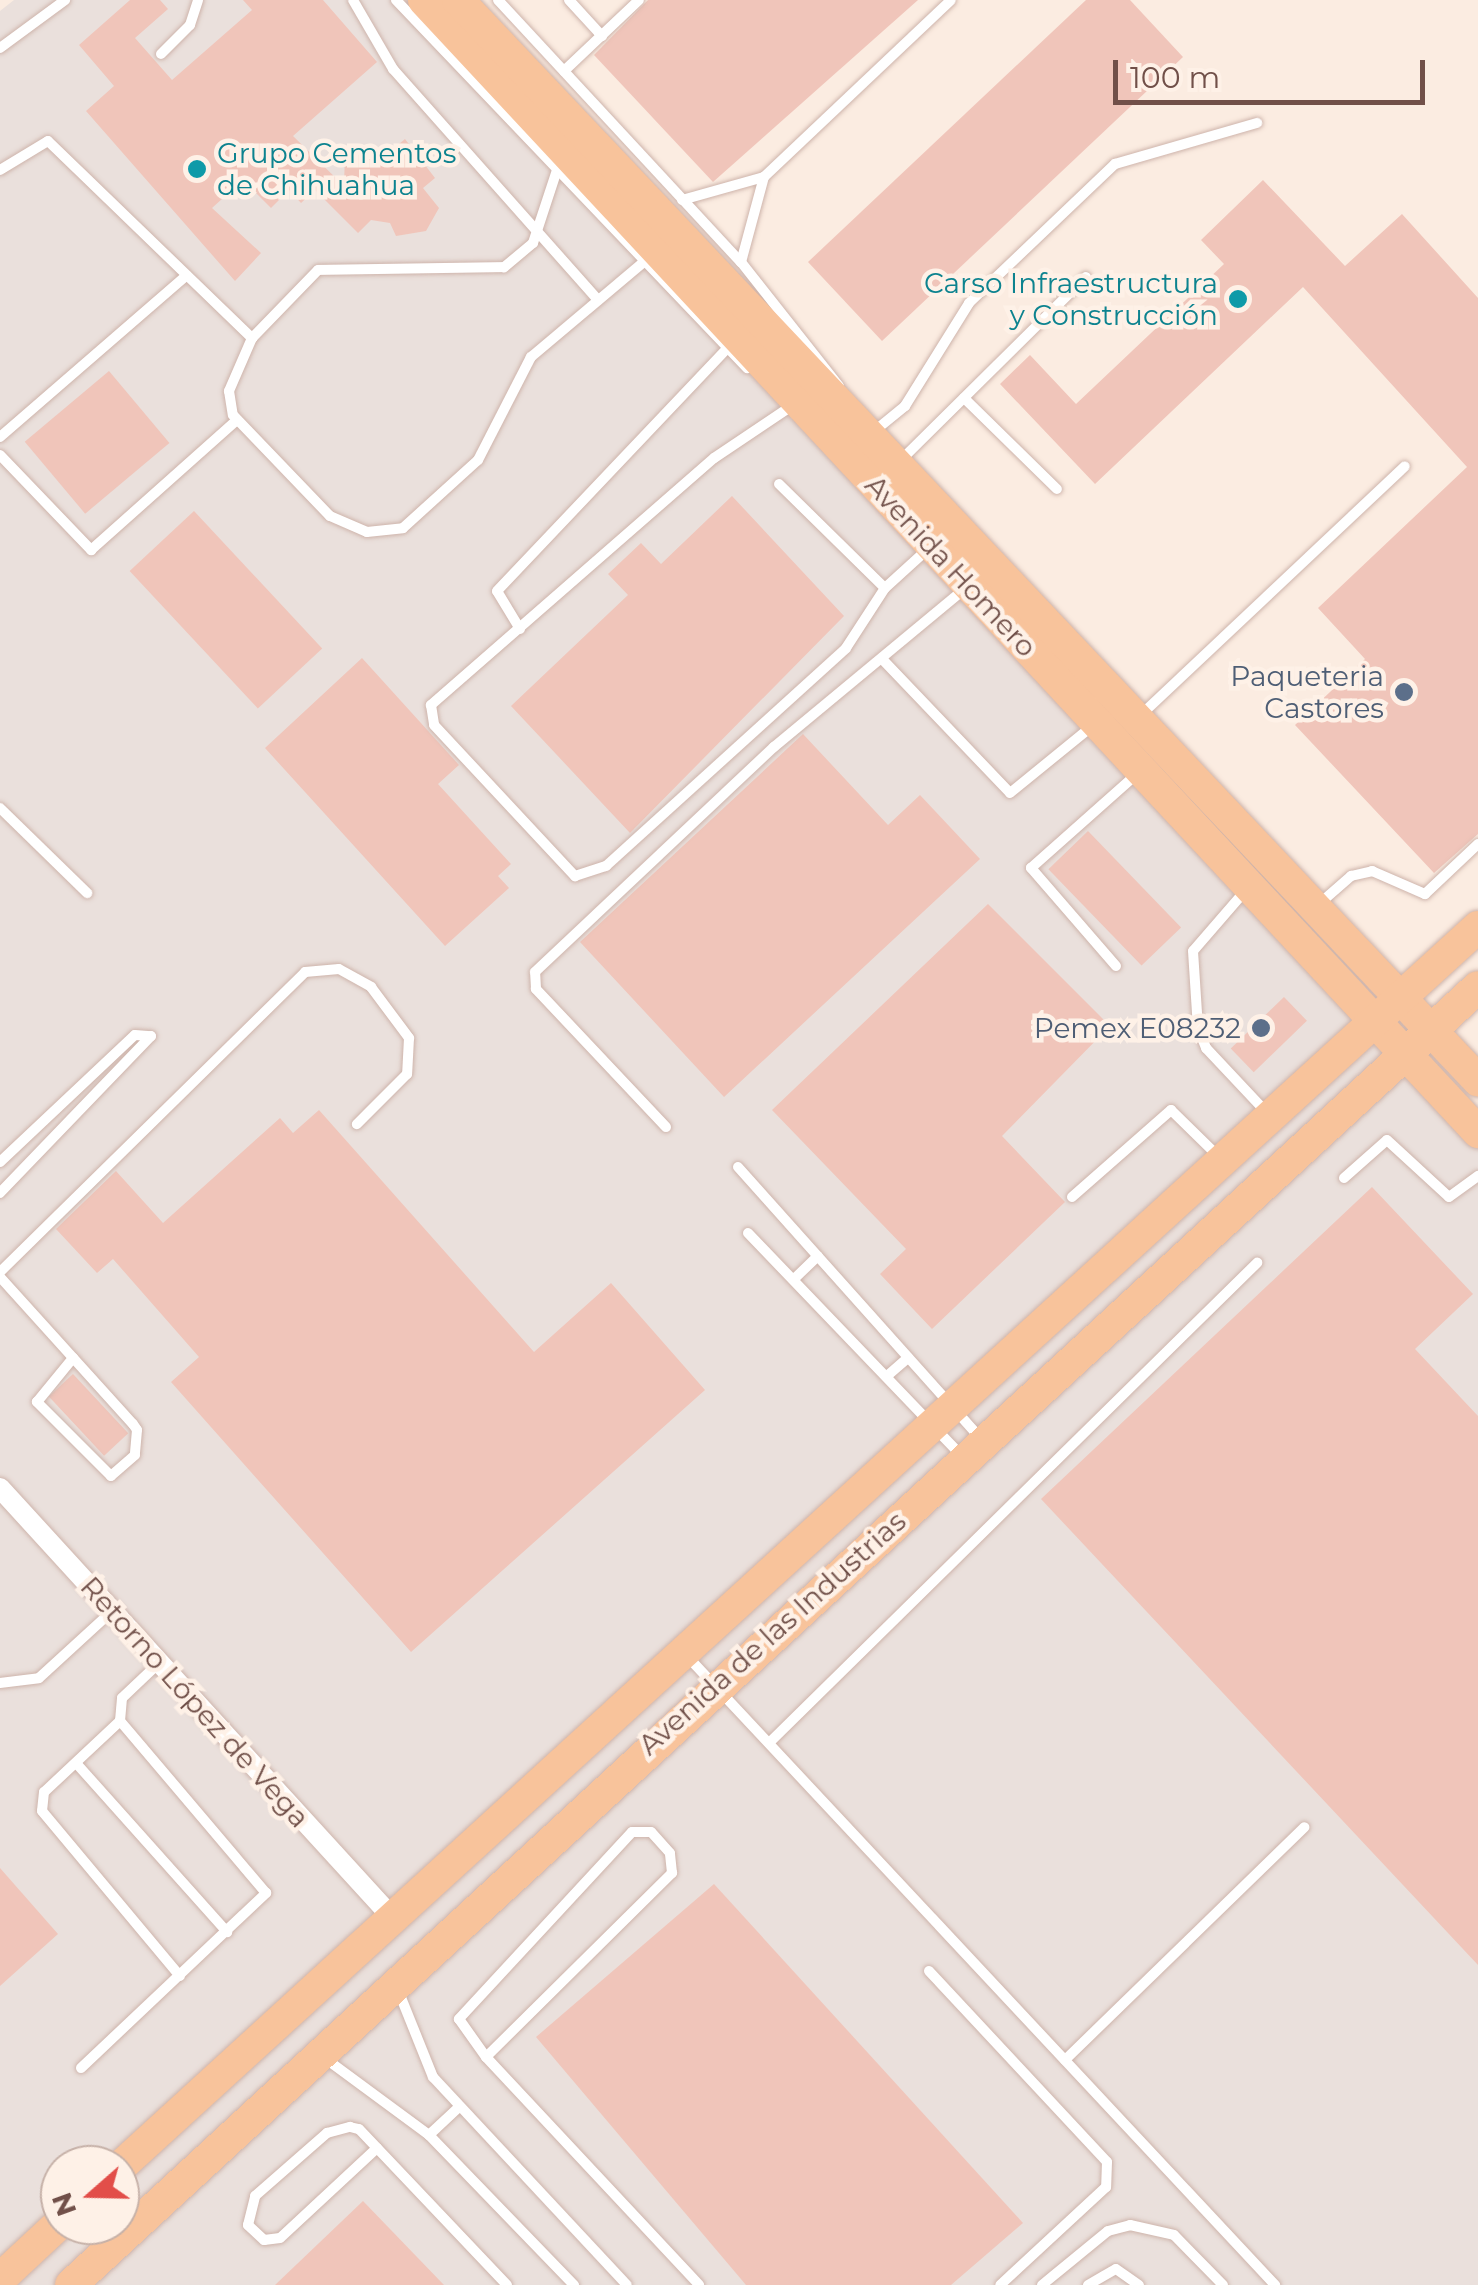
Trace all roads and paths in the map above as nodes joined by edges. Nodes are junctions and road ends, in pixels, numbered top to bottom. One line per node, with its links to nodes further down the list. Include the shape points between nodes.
1 (65, 0): 12 (lane)
2 (198, 0): 13 (lane, via 190,25)
3 (353, 0): 21 (lane, via 393,69)
4 (396, 0): 18 (lane)
5 (424, 0): 15 (main road, Avenida Homero)
6 (458, 0): 15 (main road, Avenida Homero)
7 (498, 0): 14 (lane)
8 (569, 0): 11 (lane)
9 (639, 0): 11 (lane)
10 (952, 0): 19 (lane)
11 (602, 36): 14 (lane)
12 (0, 48)
13 (161, 54)
14 (564, 71): 20 (lane)
15 (515, 78): 32 (main road, Avenida Homero)
16 (1257, 123): 32 (lane, via 1115,164 969,303 905,406)
17 (0, 170): 24 (lane, via 48,140)
18 (557, 170): 21 (lane); 22 (lane)
19 (764, 177): 20 (lane); 23 (lane)
20 (682, 200): 23 (lane)
21 (538, 233): 26 (lane); 27 (lane, via 504,267 318,270)
22 (644, 262): 26 (lane); 28 (lane)
23 (741, 262): 32 (lane, via 828,363)
24 (187, 275): 27 (lane); 33 (lane)
25 (1086, 278): 29 (lane)
26 (598, 300): 31 (lane, via 531,356 478,460 403,528 368,532 330,516)
27 (252, 338): 31 (lane, via 229,391)
28 (726, 350): 30 (lane); 42 (lane, via 497,590)
29 (964, 398): 35 (lane); 38 (lane)
30 (794, 405): 32 (lane); 42 (lane, via 714,458)
31 (238, 420): 34 (lane, via 91,550)
32 (847, 423): 35 (main road, Avenida Homero); 39 (main road, Avenida Homero)
33 (0, 437)
34 (0, 455)
35 (898, 463): 44 (main road, Avenida Homero)
36 (1405, 466): 44 (lane)
37 (780, 484): 41 (lane)
38 (1057, 489)
39 (932, 546): 40 (main road, Avenida Homero); 41 (lane)
40 (968, 586): 43 (lane); 45 (main road, Avenida Homero)
41 (885, 588): 42 (lane, via 846,648 606,866 580,877 430,718 431,705)
42 (520, 629)
43 (884, 661): 45 (lane, via 1010,793); 62 (lane, via 774,747 535,972 536,989)
44 (1137, 718): 51 (main road, Avenida Homero)
45 (1096, 723): 46 (main road, Avenida Homero)
46 (1140, 771): 49 (main road, Avenida Homero); 53 (lane, via 1031,868)
47 (0, 808): 50 (lane)
48 (1478, 844): 51 (lane, via 1425,894 1362,873)
49 (1249, 887): 56 (main road, Avenida Homero); 60 (lane, via 1192,960 1201,1040)
50 (87, 892)
51 (1314, 908): 55 (main road, Avenida Homero)
52 (1478, 927): 55 (main road, Avenida de las Industrias)
53 (1116, 966)
54 (1478, 987): 57 (main road, Avenida de las Industrias)
55 (1399, 998): 56 (main road, Avenida de las Industrias); 57 (main road, Avenida Homero)
56 (1374, 1022): 58 (main road, Avenida Homero); 60 (main road, Avenida de las Industrias)
57 (1432, 1033): 58 (main road, Avenida de las Industrias); 59 (main road, Avenida Homero)
58 (1407, 1057): 63 (main road, Avenida Homero); 80 (main road, Avenida de las Industrias)
59 (1478, 1080)
60 (1269, 1115): 64 (main road, Avenida de las Industrias)
61 (357, 1124): 74 (lane, via 407,1074 409,1038 371,988 338,968 305,972)
62 (666, 1127)
63 (1478, 1132)
64 (1220, 1159): 70 (lane, via 1171,1110); 79 (main road, Avenida de las Industrias)
65 (0, 1162): 69 (lane, via 134,1035 150,1036)
66 (738, 1167): 72 (lane)
67 (1478, 1176): 68 (lane, via 1449,1197 1387,1140)
68 (1344, 1178)
69 (0, 1193)
70 (1072, 1197)
71 (748, 1233): 75 (lane)
72 (818, 1256): 75 (lane); 77 (lane)
73 (1257, 1264): 88 (lane)
74 (0, 1274): 76 (lane)
75 (794, 1279): 78 (lane)
76 (73, 1358): 76 (lane, via 37,1402 111,1476 135,1455 137,1430)
77 (908, 1358): 78 (lane); 79 (lane)
78 (887, 1376): 79 (lane)
79 (940, 1413): 80 (lane); 80 (lane); 83 (main road, Avenida de las Industrias)
80 (974, 1449): 86 (main road, Avenida de las Industrias)
81 (0, 1488): 82 (street, Retorno López de Vega)
82 (112, 1611): 84 (street, Retorno López de Vega); 85 (lane, via 39,1678)
83 (680, 1649): 86 (lane); 91 (main road, Avenida de las Industrias)
84 (160, 1662): 87 (lane, via 122,1698); 91 (street, Retorno López de Vega)
85 (0, 1683)
86 (714, 1685): 88 (lane); 93 (main road, Avenida de las Industrias)
87 (120, 1721): 89 (lane); 92 (lane, via 265,1887)
88 (769, 1743): 99 (lane)
89 (76, 1762): 92 (lane); 95 (lane, via 44,1792 42,1811)
90 (1305, 1827): 99 (lane)
91 (390, 1915): 93 (main road); 103 (main road, Avenida de las Industrias)
92 (228, 1932): 95 (lane)
93 (423, 1952): 96 (main road, Avenida de las Industrias)
94 (929, 1971): 112 (lane, via 1107,2162 1106,2187)
95 (180, 1976): 100 (lane)
96 (394, 1979): 97 (main road, Avenida de las Industrias); 101 (lane, via 421,2059)
97 (316, 2053): 102 (lane); 108 (main road, Avenida de las Industrias)
98 (486, 2056): 98 (lane, via 461,2026 465,2004 632,1832 651,1832 670,1853 672,1873); 111 (lane)
99 (1065, 2060): 117 (lane)
100 (81, 2068)
101 (460, 2106): 102 (lane); 107 (lane)
102 (429, 2134): 110 (lane)
103 (140, 2148)
104 (377, 2148): 104 (lane, via 359,2129 327,2133 246,2204 248,2225 264,2240 280,2238); 109 (lane)
105 (40, 2242): 106 (main road)
106 (0, 2279)
107 (622, 2283)
108 (71, 2285)
109 (507, 2285)
110 (574, 2285)
111 (698, 2285)
112 (1000, 2285)
113 (1042, 2285): 116 (lane, via 1108,2231 1130,2225 1174,2235)
114 (1088, 2285): 115 (lane, via 1116,2269)
115 (1139, 2285)
116 (1223, 2285)
117 (1275, 2285)

